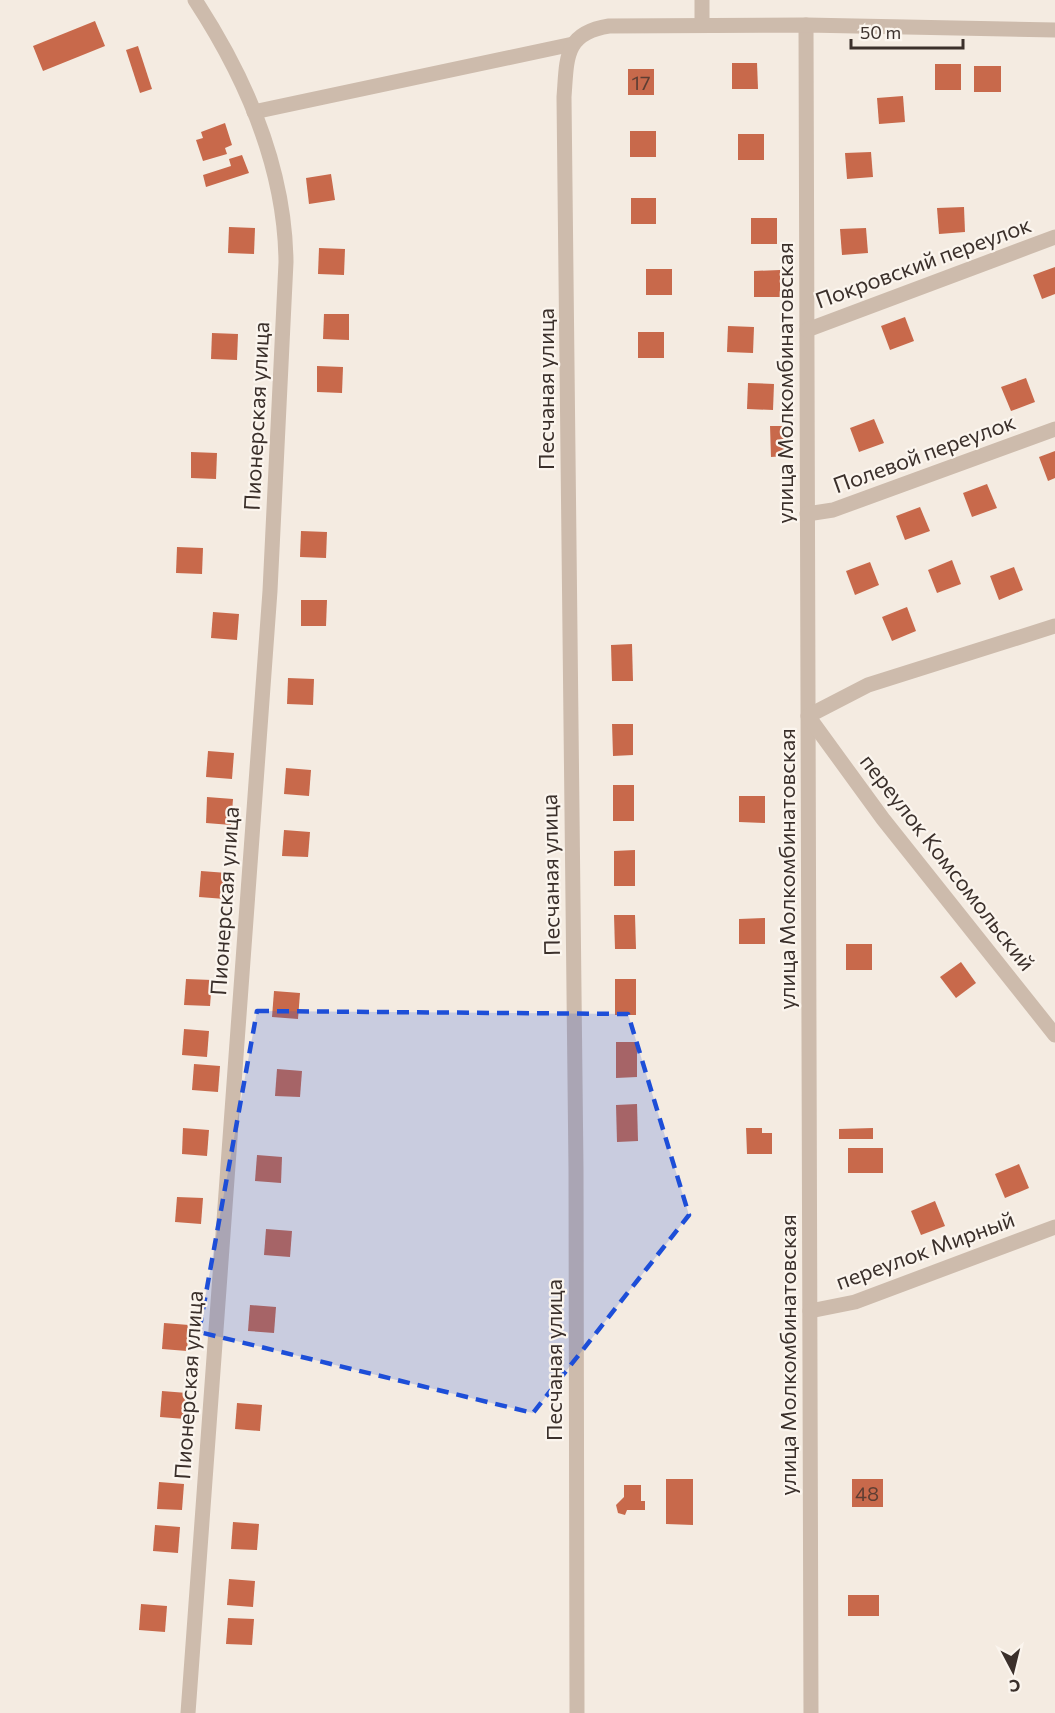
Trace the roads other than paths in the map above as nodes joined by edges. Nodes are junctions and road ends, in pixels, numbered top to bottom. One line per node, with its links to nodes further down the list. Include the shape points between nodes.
1 (195, 0): 7 (street, Пионерская улица)
2 (702, 0): 3 (street)
3 (702, 25): 4 (street); 6 (street, via 609,26 590,29)
4 (806, 26): 5 (street); 9 (street, улица Молкомбинатовская)
5 (1055, 30)
6 (575, 41): 7 (street); 18 (street, Песчаная улица, via 564,98 576,1170)
7 (254, 112): 17 (street, Пионерская улица, via 276,174 286,262 270,591)
8 (1055, 237): 9 (street, Покровский переулок)
9 (807, 330): 11 (street, улица Молкомбинатовская)
10 (1055, 429): 11 (street, Полевой переулок, via 833,510)
11 (807, 514): 13 (street, улица Молкомбинатовская)
12 (1055, 626): 13 (street, via 868,685)
13 (808, 716): 14 (street, переулок Комсомольский, via 883,819); 16 (street, улица Молкомбинатовская)
14 (1055, 1035)
15 (1055, 1227): 16 (street, переулок Мирный, via 855,1302)
16 (810, 1311): 19 (street, улица Молкомбинатовская)
17 (188, 1713)
18 (577, 1713)
19 (811, 1713)

